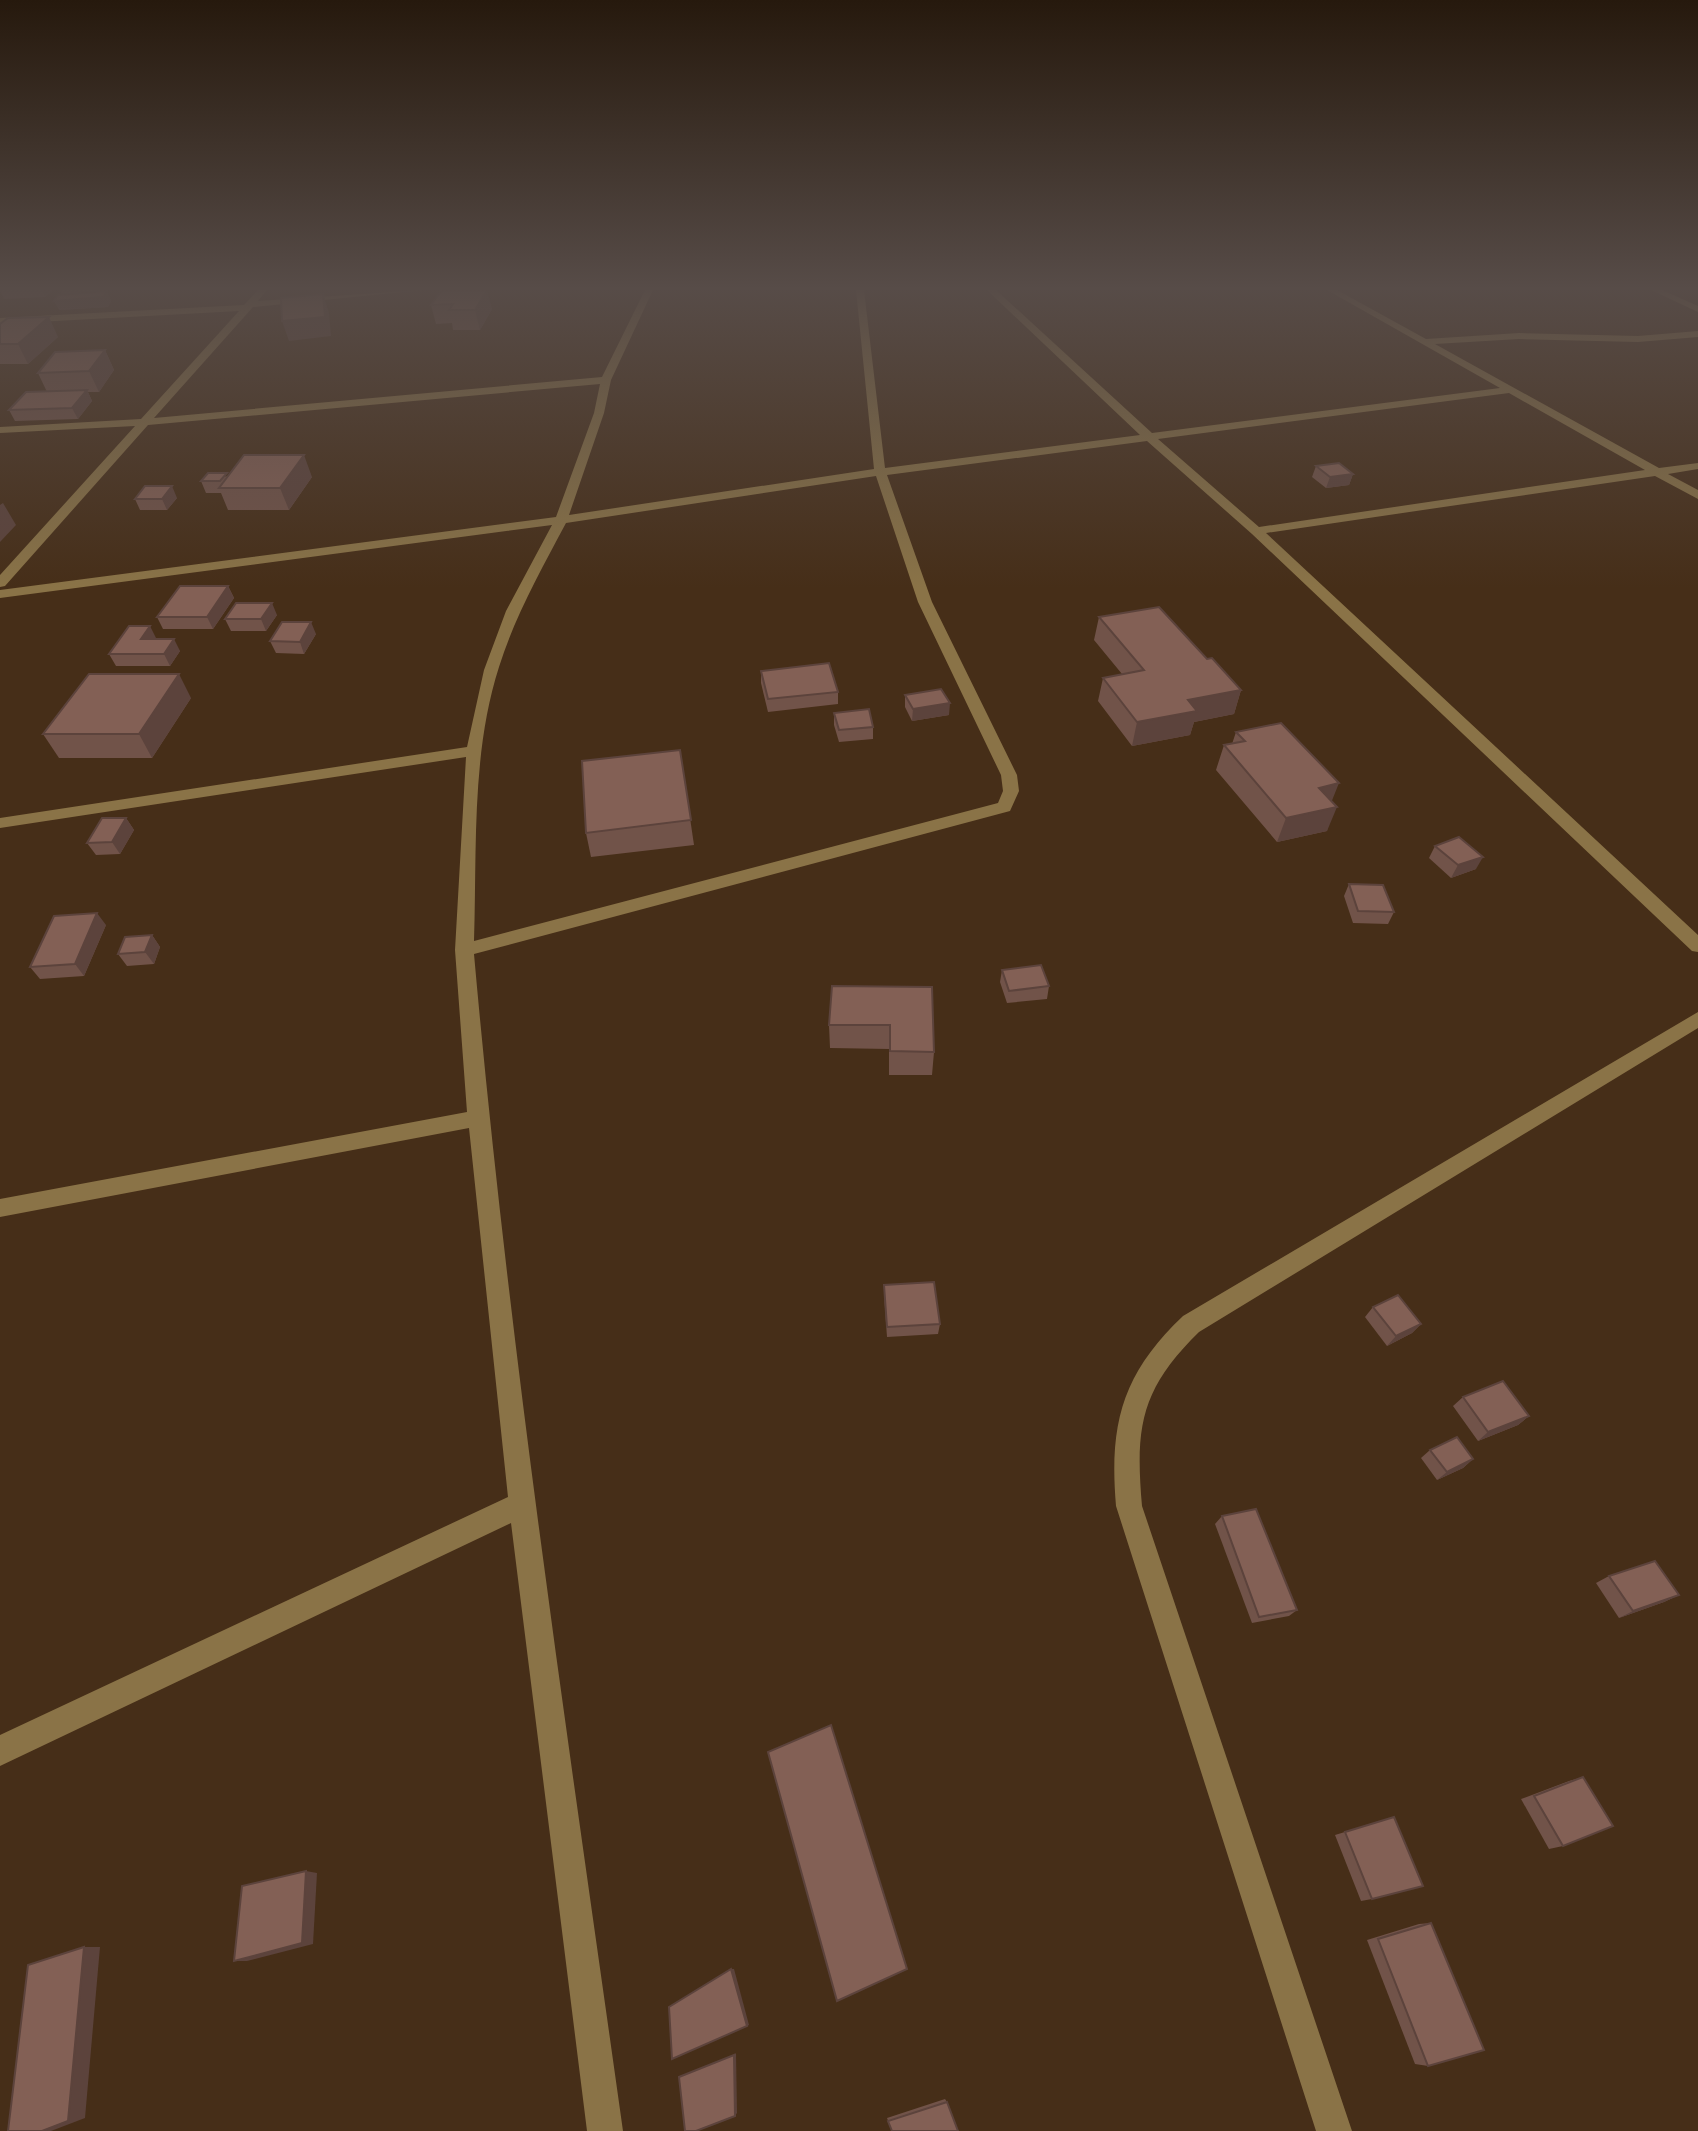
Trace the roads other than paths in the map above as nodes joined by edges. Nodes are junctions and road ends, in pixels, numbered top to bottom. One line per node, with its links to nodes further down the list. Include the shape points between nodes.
1 (174, 389): 7 (street)
2 (502, 389): 7 (street)
3 (604, 389): 14 (street)
4 (871, 389): 11 (street)
5 (1098, 389): 9 (street)
6 (1511, 390): 9 (street); 12 (street)
7 (144, 422): 8 (street); 16 (street)
8 (0, 430)
9 (1149, 437): 11 (street); 15 (street)
10 (1698, 466): 12 (street)
11 (880, 472): 14 (street); 21 (street, via 925,602 1009,775 1013,786 1004,807)
12 (1657, 472): 13 (street); 15 (street)
13 (1698, 495)
14 (561, 520): 17 (street); 18 (street, via 513,611 491,670)
15 (1256, 531): 20 (street)
16 (0, 583)
17 (0, 594)
18 (474, 751): 19 (street); 21 (street)
19 (0, 823)
20 (1698, 946)
21 (464, 950): 23 (street)
22 (1698, 1019): 28 (street, via 1191,1324 1168,1344 1134,1398 1126,1431 1129,1506)
23 (478, 1118): 24 (street); 25 (street)
24 (0, 1208)
25 (522, 1504): 26 (street); 27 (street)
26 (0, 1751)
27 (605, 2131)
28 (1334, 2131)

